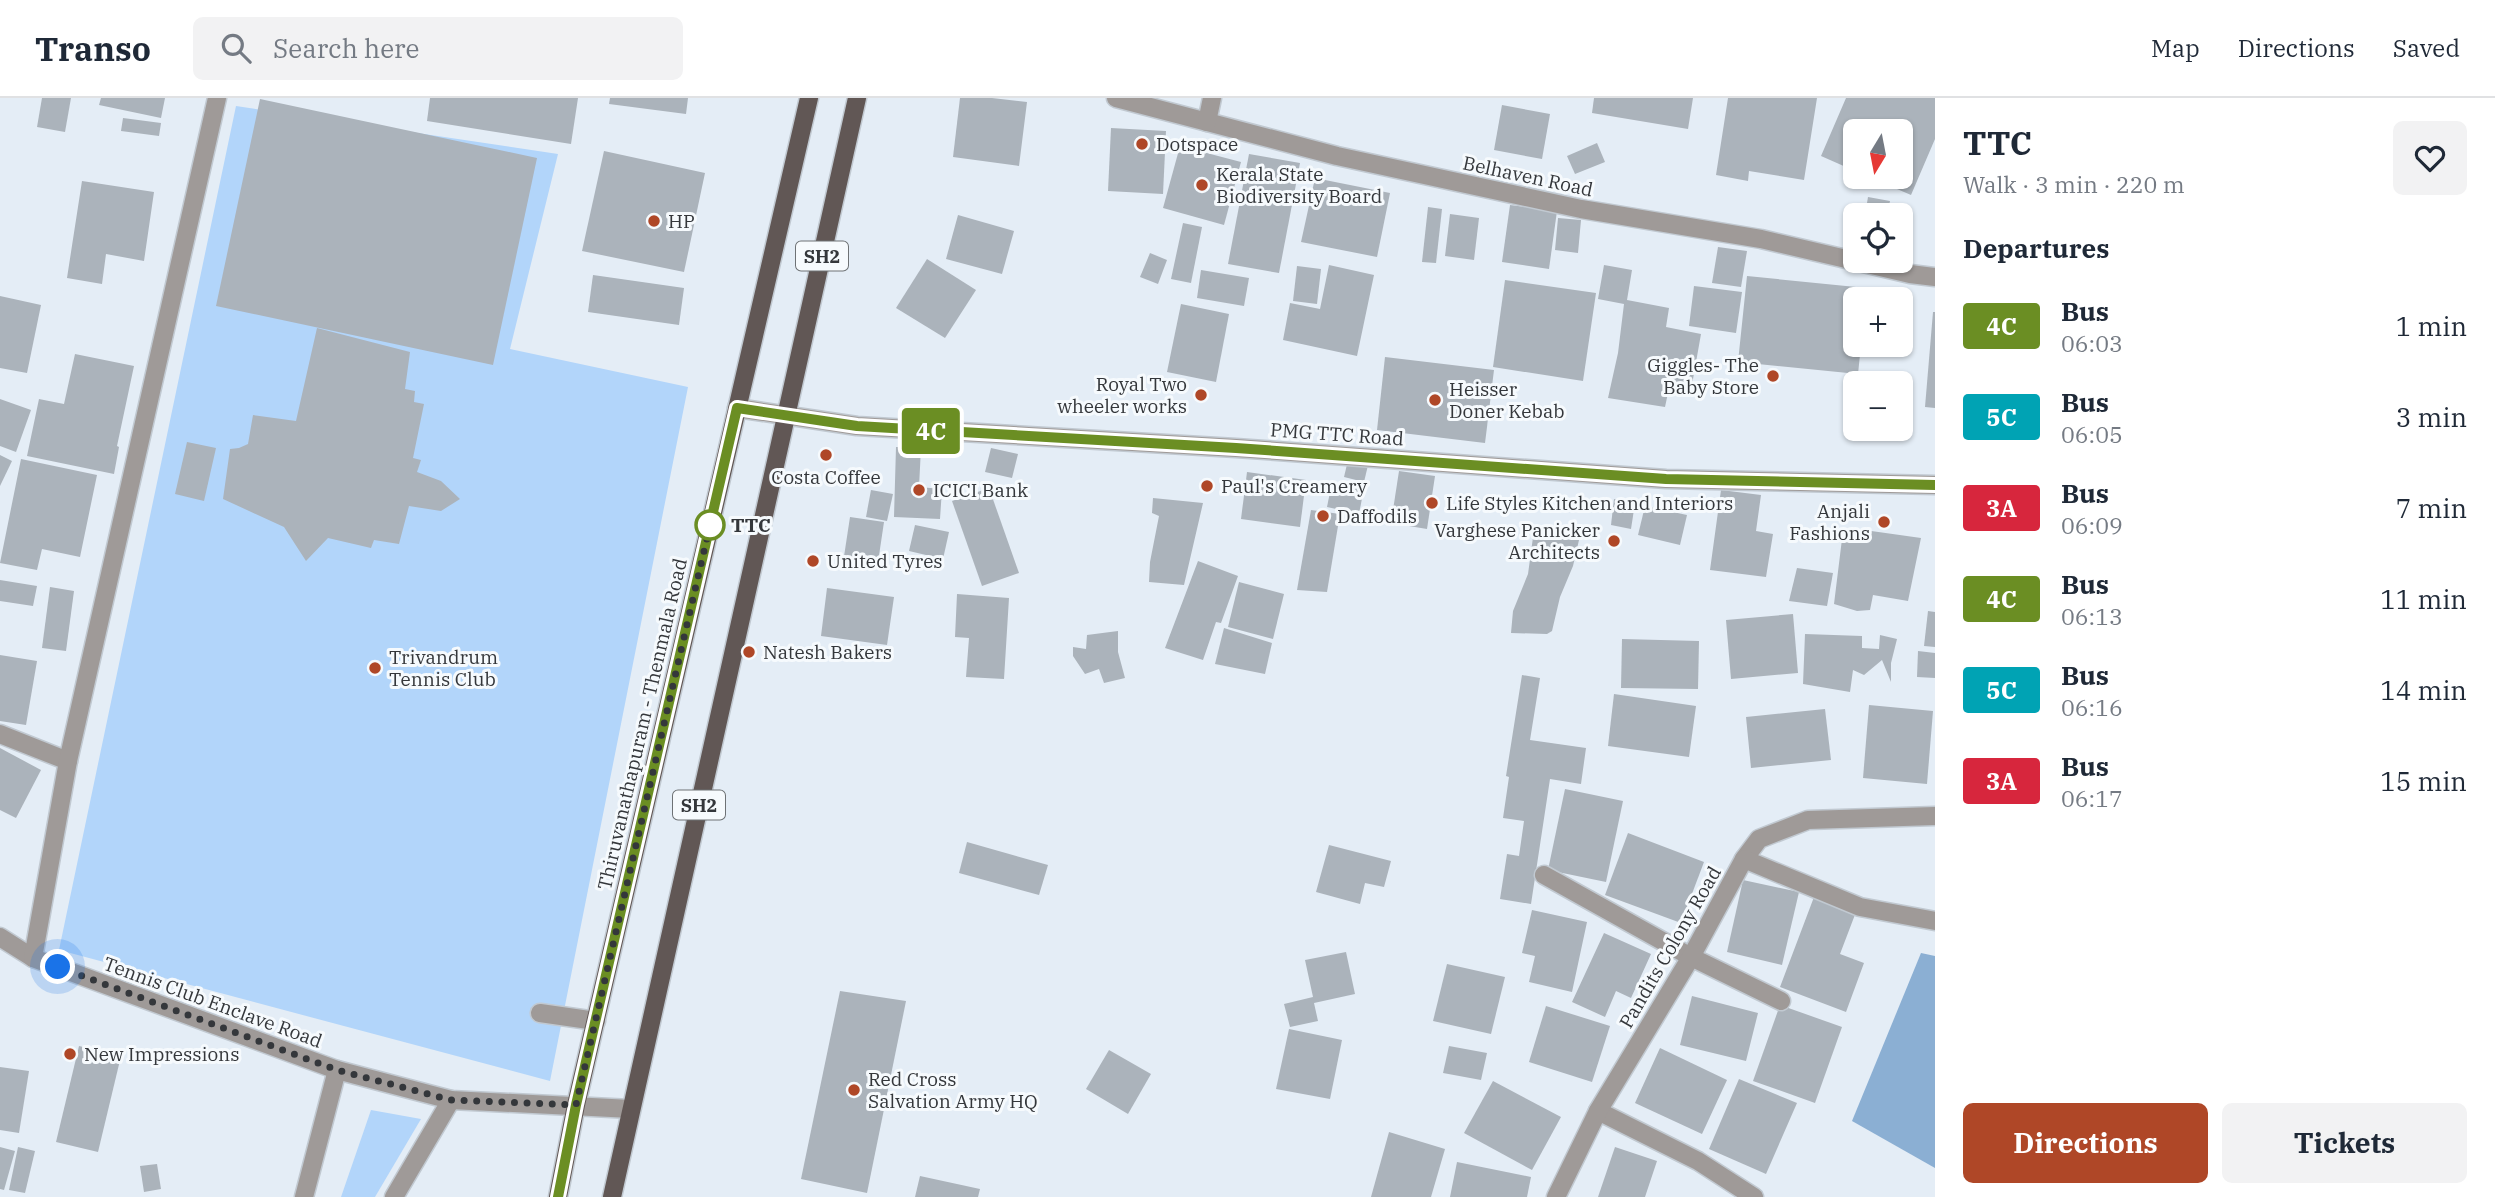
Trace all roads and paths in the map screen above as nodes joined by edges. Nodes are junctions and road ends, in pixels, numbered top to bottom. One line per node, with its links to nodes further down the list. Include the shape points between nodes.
1 (217, 98): 12 (street)
2 (808, 98): 8 (main road, Thiruvanathapuram - Thenmala Road)
3 (857, 98): 9 (main road, SH2)
4 (1116, 98): 6 (street, Belhaven Road)
5 (1212, 98): 6 (street)
6 (1207, 122): 7 (street, Belhaven Road, via 1337,156 1581,209 1761,239)
7 (1935, 277)
8 (737, 408): 9 (street, PMG TTC Road); 22 (main road, Thiruvanathapuram - Thenmala Road)
9 (787, 414): 10 (street, PMG TTC Road, via 857,426 1666,479); 26 (main road, SH2)
10 (1935, 485)
11 (0, 734): 12 (street)
12 (68, 761): 19 (street)
13 (1935, 816): 14 (street, via 1808,820 1759,839)
14 (1744, 859): 16 (street, Pandits Colony Road, via 1860,907); 18 (street, Pandits Colony Road)
15 (1544, 875): 18 (street)
16 (1935, 921)
17 (0, 937): 19 (street, Tennis Club Enclave Road)
18 (1691, 957): 20 (street); 27 (street, Pandits Colony Road)
19 (33, 958): 23 (street, Tennis Club Enclave Road)
20 (1781, 1001)
21 (540, 1013): 22 (street)
22 (596, 1021): 25 (main road, Thiruvanathapuram - Thenmala Road)
23 (337, 1070): 24 (street, Tennis Club Enclave Road); 28 (street)
24 (451, 1100): 25 (street, Tennis Club Enclave Road); 29 (street)
25 (576, 1105): 26 (street, Tennis Club Enclave Road); 30 (main road, Thiruvanathapuram - Thenmala Road)
26 (631, 1109): 31 (main road, SH2)
27 (1598, 1111): 32 (street, Pandits Colony Road); 33 (street, via 1698,1161)
28 (304, 1197)
29 (394, 1197)
30 (558, 1197)
31 (612, 1197)
32 (1556, 1197)
33 (1754, 1197)

